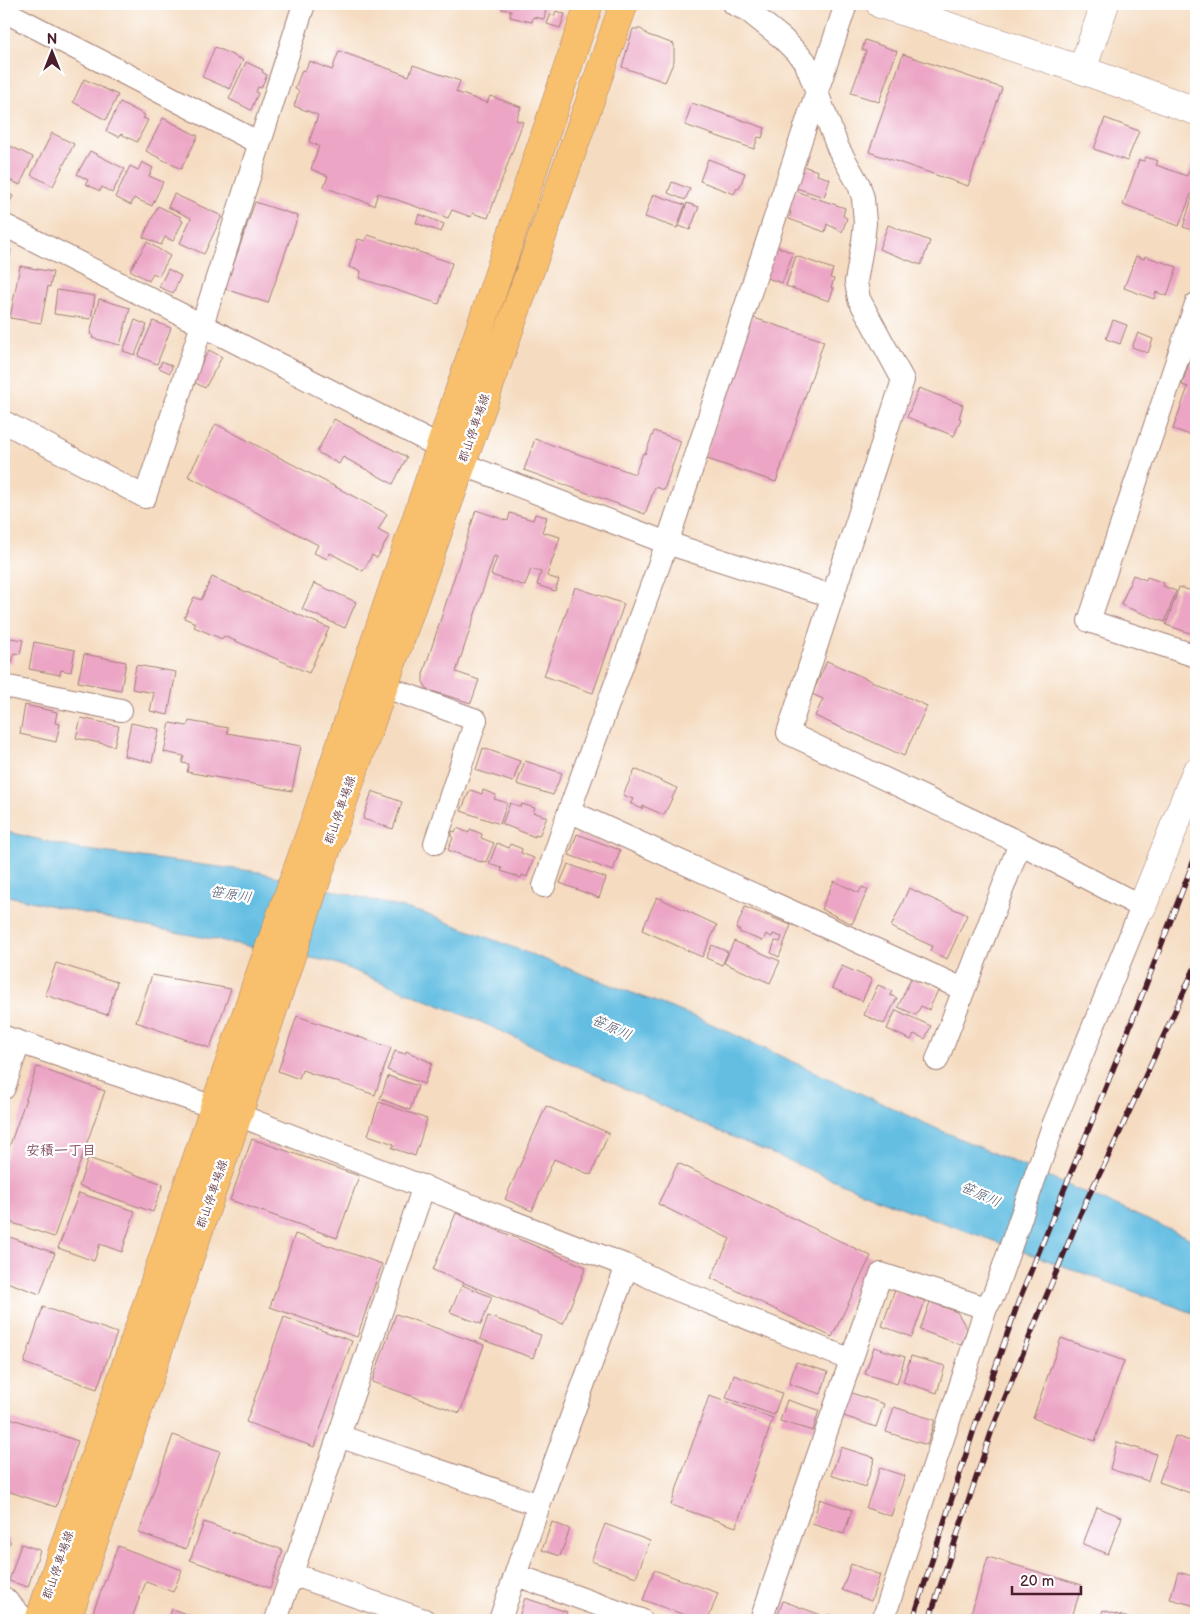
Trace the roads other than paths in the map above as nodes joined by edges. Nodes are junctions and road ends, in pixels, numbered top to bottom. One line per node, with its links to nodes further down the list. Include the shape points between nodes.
1 (304, 4): 12 (street)
2 (589, 4): 17 (main road, 郡山停車場線)
3 (624, 4): 18 (main road, 郡山停車場線)
4 (734, 4): 10 (street, via 747,10 782,38 805,61)
5 (846, 4): 10 (street)
6 (880, 4): 9 (street)
7 (1105, 4): 9 (street)
8 (4, 11): 12 (street)
9 (1082, 70): 11 (street)
10 (817, 93): 19 (street); 20 (street, via 838,148 863,198 865,223 857,291 903,380)
11 (1196, 112)
12 (259, 143): 15 (street)
13 (4, 225): 15 (street)
14 (1196, 304): 21 (street, via 1089,621)
15 (202, 325): 16 (street, via 145,496); 17 (street)
16 (4, 422)
17 (440, 447): 18 (street); 27 (main road, 郡山停車場線)
18 (462, 464): 19 (street); 23 (main road, 郡山停車場線)
19 (667, 543): 20 (street); 26 (street)
20 (832, 596): 29 (street, via 788,733)
21 (1196, 656)
22 (4, 686): 24 (street)
23 (383, 686): 27 (main road, 郡山停車場線); 28 (street, via 476,720)
24 (121, 710)
25 (1196, 772): 31 (street)
26 (569, 811): 30 (street); 32 (street)
27 (326, 818): 36 (main road, 郡山停車場線)
28 (435, 843)
29 (1020, 843): 31 (street); 32 (street)
30 (544, 886)
31 (1142, 907): 39 (street, via 1054,1123)
32 (964, 989): 34 (street)
33 (11, 1039): 35 (street); 36 (street)
34 (937, 1060)
35 (4, 1088)
36 (227, 1112): 37 (street); 47 (main road, 郡山停車場線); 48 (main road, 郡山停車場線)
37 (424, 1186): 38 (street); 41 (street)
38 (627, 1266): 40 (street); 42 (street)
39 (990, 1301): 40 (street, via 881,1274); 54 (street)
40 (851, 1360): 53 (street)
41 (339, 1436): 42 (street); 43 (street)
42 (539, 1505): 44 (street)
43 (292, 1574): 49 (street); 50 (street)
44 (516, 1575): 51 (street); 52 (street)
45 (4, 1598): 46 (street)
46 (24, 1620)
47 (38, 1620)
48 (67, 1620)
49 (276, 1620)
50 (424, 1620)
51 (500, 1620)
52 (641, 1620)
53 (761, 1620)
54 (883, 1620)

